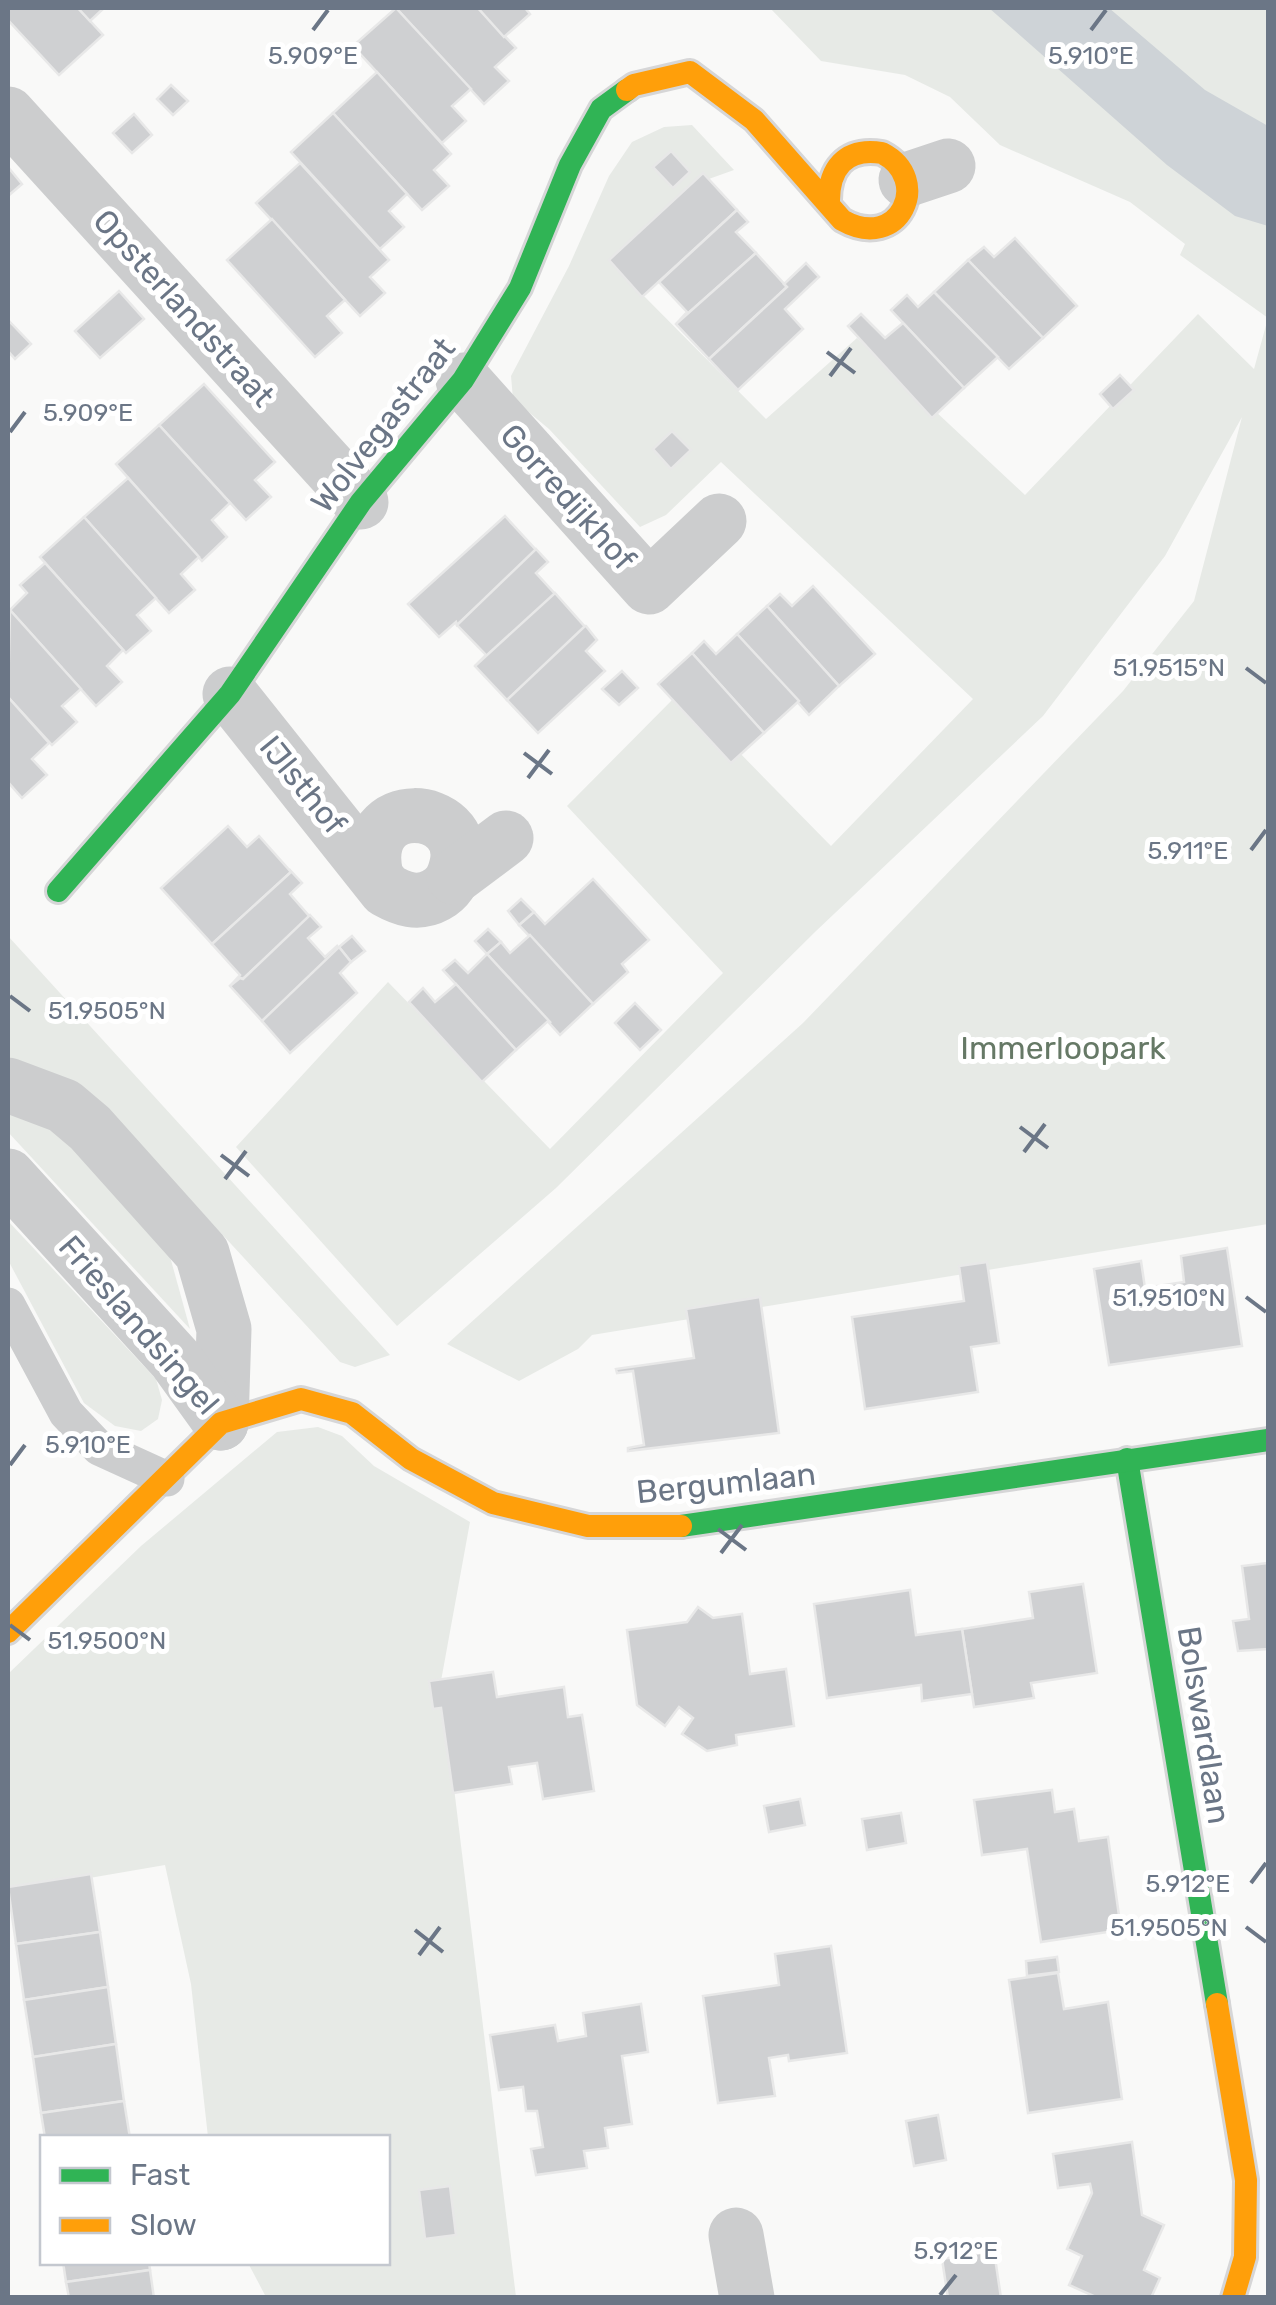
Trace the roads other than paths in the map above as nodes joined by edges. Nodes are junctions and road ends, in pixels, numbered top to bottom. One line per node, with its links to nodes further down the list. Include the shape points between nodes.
1 (8, 114): 4 (street, Opsterlandstraat)
2 (829, 204): 2 (street, via 850,228 887,227 927,173 864,150 833,169); 3 (street, Wolvegastraat, via 754,120 690,72 634,86 601,109 520,288)
3 (463, 380): 4 (street, Wolvegastraat); 5 (street, Gorredijkhof, via 650,587)
4 (361, 502): 6 (street, Wolvegastraat)
5 (719, 521)
6 (230, 694): 8 (street, IJlsthof); 10 (street, Wolvegastraat)
7 (506, 838): 9 (street, IJlsthof)
8 (376, 876): 9 (street, IJlsthof, via 386,890 416,901 432,898); 9 (street, IJlsthof, via 372,855 378,835 394,819 416,814 436,819 452,834 459,855)
9 (454, 877)
10 (58, 891)
11 (8, 1085): 14 (street, Frieslandsingel, via 64,1106 90,1128 202,1252 224,1329)
12 (8, 1176): 14 (street, Frieslandsingel, via 175,1359)
13 (8, 1304): 17 (lane, via 66,1413 99,1448)
14 (221, 1423): 16 (street, Bergumlaan, via 302,1399 352,1413 411,1459 492,1503 588,1526 687,1526); 17 (street)
15 (1268, 1440): 16 (street, Bergumlaan)
16 (1127, 1459): 21 (street, Bolswardlaan, via 1246,2180 1245,2258)
17 (167, 1479): 18 (street)
18 (8, 1632)
19 (736, 2235): 20 (street)
20 (747, 2298)
21 (1233, 2298)

